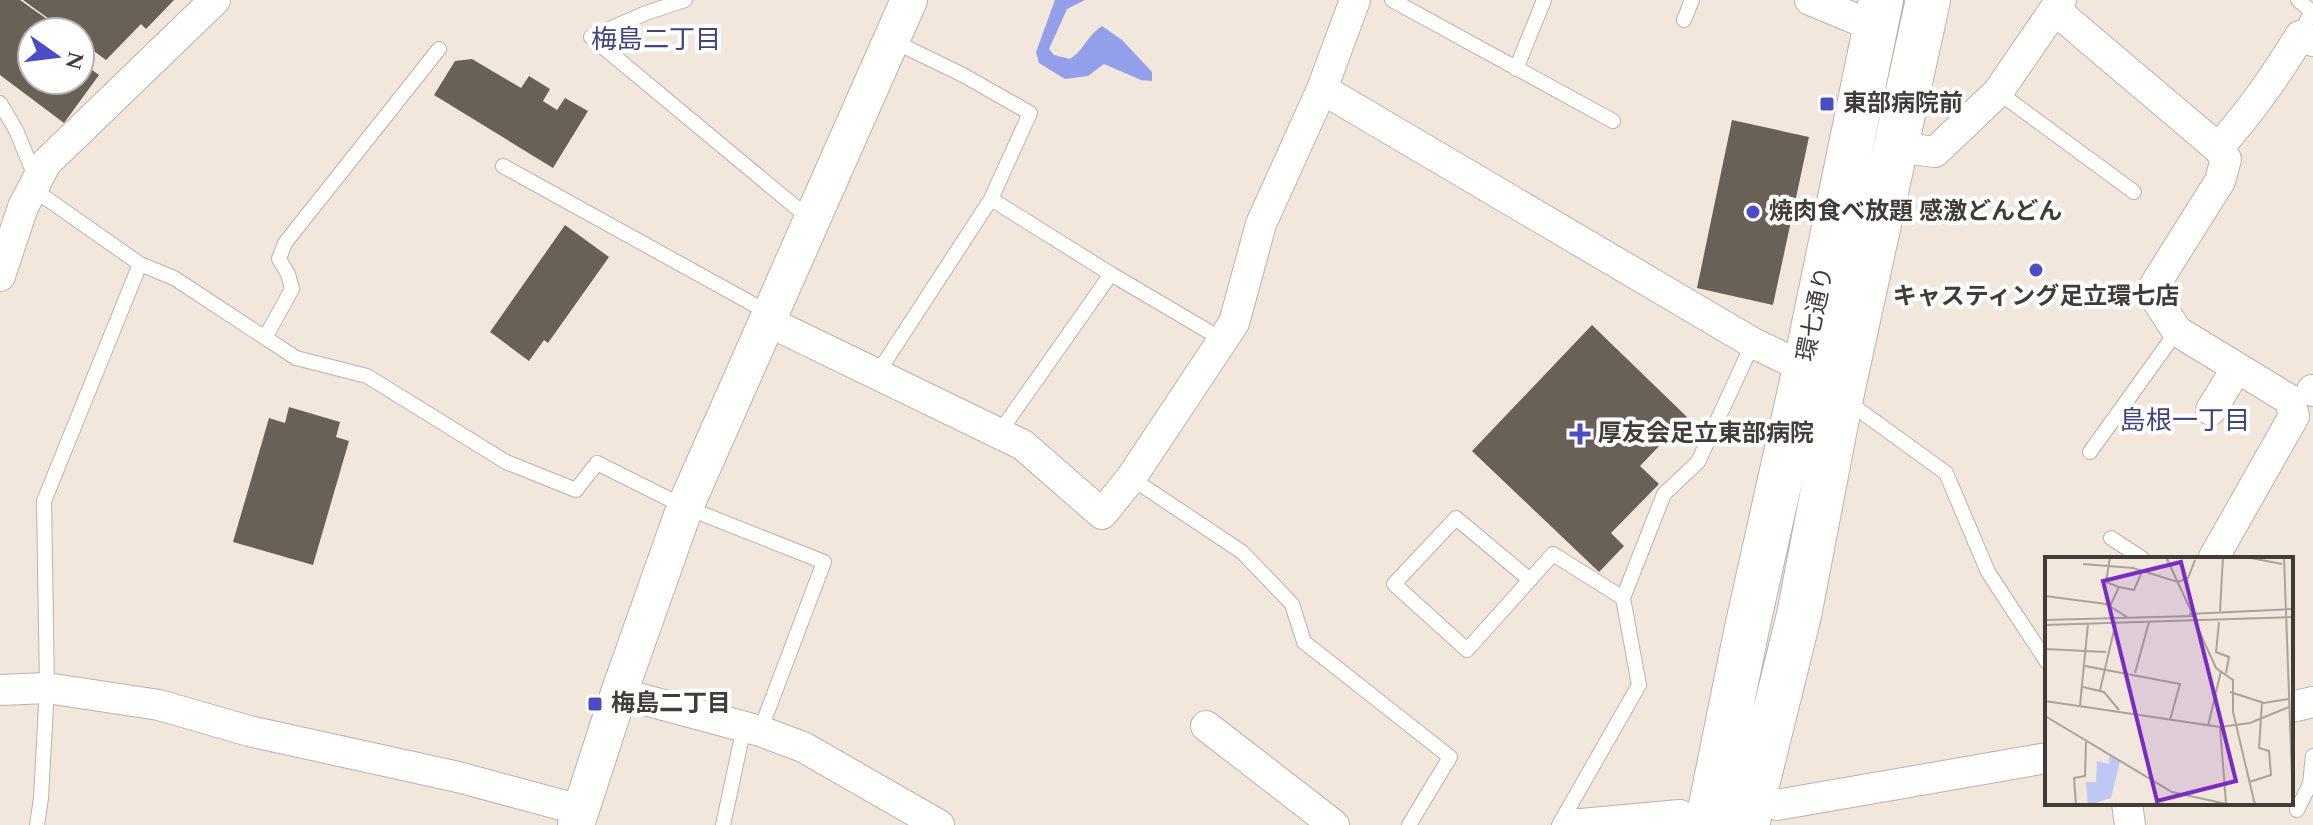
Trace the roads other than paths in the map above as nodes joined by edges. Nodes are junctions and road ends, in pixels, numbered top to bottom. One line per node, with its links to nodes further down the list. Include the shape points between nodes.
1 (215, 0): 25 (street, via 46,163)
2 (685, 0): 28 (lane, via 591,37)
3 (909, 0): 15 (street)
4 (1355, 0): 18 (street)
5 (1392, 0): 17 (lane)
6 (1544, 0): 17 (lane)
7 (1692, 0): 13 (lane)
8 (1810, 0): 12 (street)
9 (1928, 0): 22 (main road, 環七通り)
10 (2298, 0): 14 (lane, via 2311,11)
11 (2058, 5): 19 (street); 23 (street)
12 (1878, 14): 37 (main road, 環七通り)
13 (1684, 20)
14 (2306, 38): 23 (street)
15 (891, 40): 27 (lane, via 1030,113); 28 (street)
16 (439, 49): 34 (lane, via 285,243 279,259 292,289)
17 (1516, 69): 21 (lane)
18 (1322, 89): 35 (street, via 1261,224 1234,323); 36 (street)
19 (1998, 92): 22 (street, via 1935,152); 26 (lane)
20 (0, 103): 25 (lane)
21 (1613, 121)
22 (1896, 147): 41 (main road, 環七通り)
23 (2218, 148): 33 (street, via 2226,159 2220,181 2151,291)
24 (503, 166): 32 (lane)
25 (36, 181): 29 (lane, via 43,196); 31 (street)
26 (2134, 192)
27 (991, 199): 30 (lane); 39 (lane)
28 (811, 220): 32 (street)
29 (140, 264): 34 (lane, via 174,278); 53 (lane, via 44,501)
30 (1111, 274): 35 (lane); 43 (lane)
31 (0, 276)
32 (768, 317): 39 (street); 46 (street)
33 (2177, 331): 38 (street); 44 (lane)
34 (265, 338): 46 (lane, via 296,358 367,376 506,462 576,490 597,463)
35 (1223, 340): 45 (street)
36 (1753, 343): 37 (street); 51 (lane, via 1698,462 1664,494)
37 (1805, 368): 66 (main road, 環七通り, via 1747,628)
38 (2237, 368): 40 (street); 42 (street)
39 (877, 374): 43 (street)
40 (2307, 393): 49 (street)
41 (1841, 397): 52 (lane, via 1946,473 1988,572); 65 (main road, 環七通り)
42 (2211, 410)
43 (999, 433): 45 (street, via 1023,445 1102,514)
44 (2090, 452)
45 (1131, 478): 71 (lane, via 1242,552 1292,604 1304,642 1450,757)
46 (685, 507): 55 (street); 59 (lane, via 824,562)
47 (2111, 538): 48 (lane)
48 (2140, 557)
49 (2214, 557)
50 (1530, 580): 50 (lane, via 1467,650 1394,584 1456,518); 51 (lane, via 1553,554)
51 (1623, 598): 72 (lane, via 1639,685)
52 (2045, 659)
53 (47, 688): 54 (street); 64 (street, via 159,705 249,731 458,777); 67 (lane)
54 (0, 690)
55 (619, 693): 59 (street); 64 (street)
56 (2313, 702): 57 (street)
57 (2293, 707)
58 (1206, 726): 70 (street)
59 (752, 729): 68 (lane); 69 (street, via 803,747)
60 (2313, 756): 63 (lane, via 2310,784)
61 (2045, 758): 65 (street)
62 (2127, 805): 74 (street)
63 (2297, 810)
64 (578, 818)
65 (1766, 818)
66 (1688, 822): 73 (street)
67 (37, 825)
68 (723, 825)
69 (939, 825)
70 (1334, 825)
71 (1409, 825)
72 (1559, 825)
73 (1570, 825)
74 (2130, 825)

